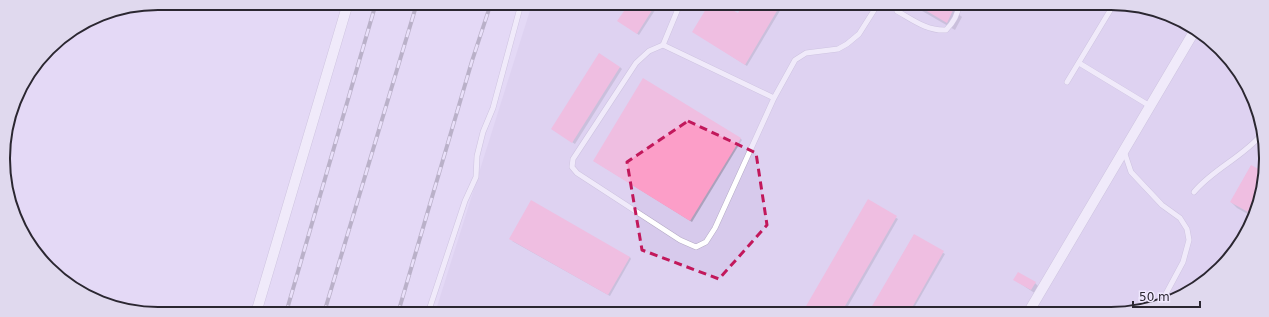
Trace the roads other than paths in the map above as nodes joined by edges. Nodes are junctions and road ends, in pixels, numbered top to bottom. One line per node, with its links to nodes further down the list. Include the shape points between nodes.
1 (346, 10): 18 (street)
2 (519, 10): 19 (lane, via 493,108 483,132 477,156 476,177 463,207)
3 (678, 10): 9 (lane)
4 (874, 10): 12 (lane, via 860,34 847,44 838,49 806,53 795,60)
5 (958, 10): 7 (lane, via 946,30 937,31)
6 (1110, 10): 10 (lane)
7 (897, 11)
8 (1192, 35): 13 (street)
9 (663, 45): 12 (lane); 12 (lane, via 649,51 636,63 574,159 572,167 577,173 680,240 696,247 706,242 715,228)
10 (1078, 63): 11 (lane); 13 (lane)
11 (1067, 82)
12 (774, 98)
13 (1150, 106): 15 (street)
14 (1258, 139): 16 (lane, via 1202,182)
15 (1124, 150): 17 (lane, via 1132,172 1162,205 1180,218 1187,229 1189,240 1183,262); 20 (street)
16 (1194, 192)
17 (1165, 297)
18 (258, 307)
19 (430, 307)
20 (1034, 307)

